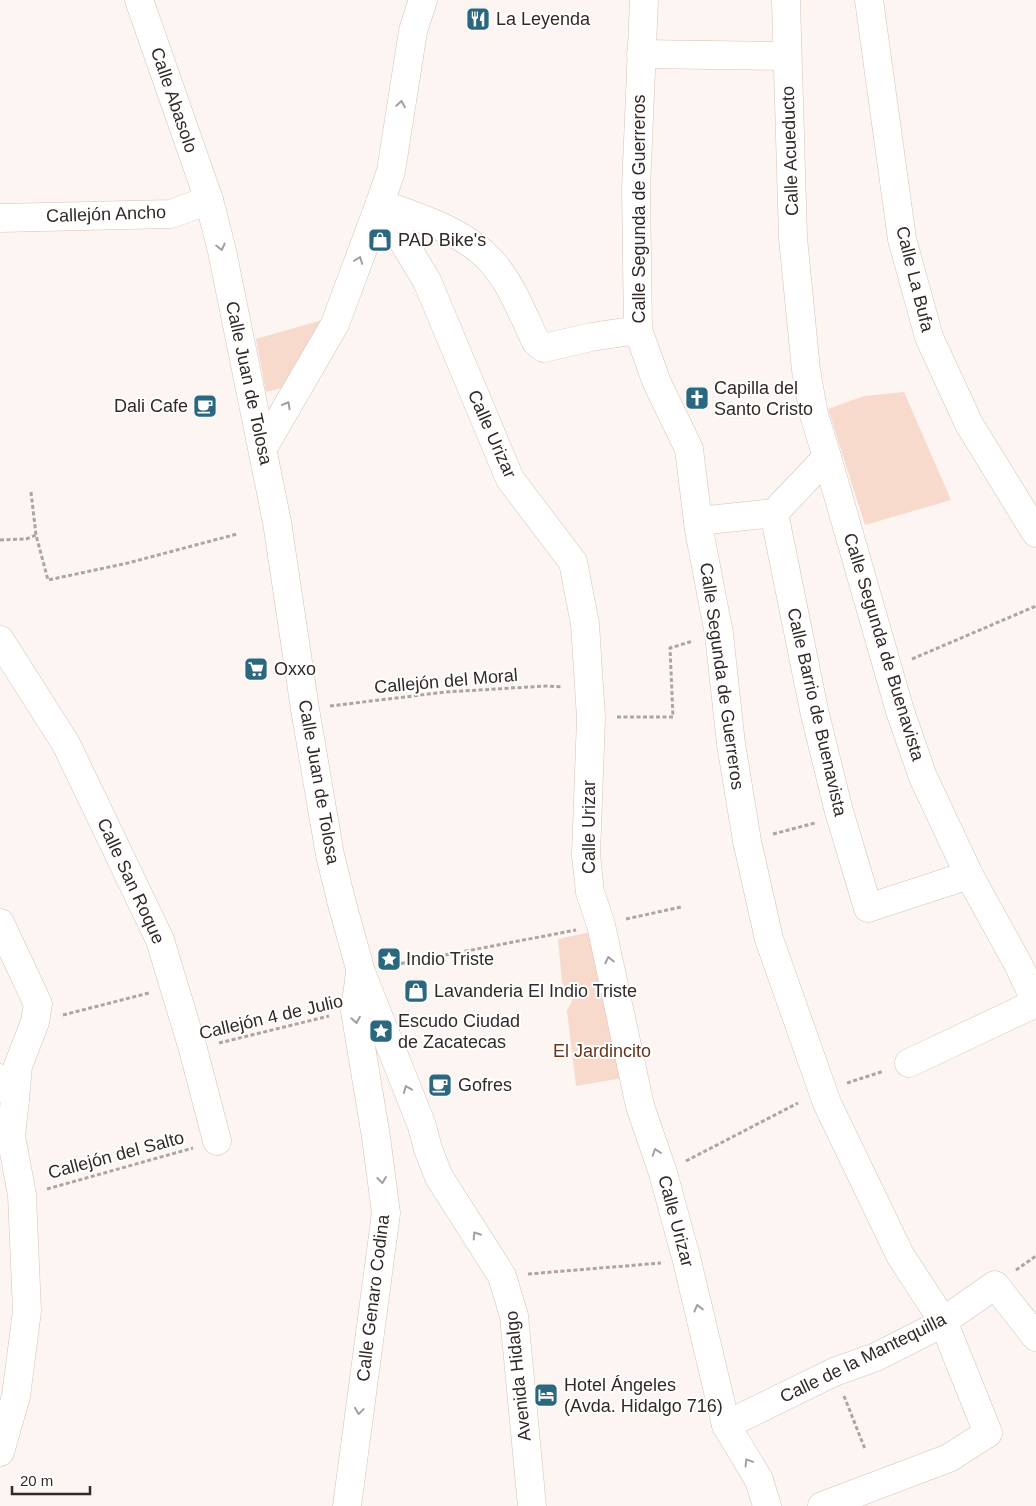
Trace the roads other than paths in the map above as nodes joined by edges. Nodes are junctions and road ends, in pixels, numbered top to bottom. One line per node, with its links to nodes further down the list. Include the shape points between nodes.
1 (139, 0): 8 (street, Calle Abasolo)
2 (423, 0): 9 (street, one-way to 2, via 391,171 413,31)
3 (644, 0): 6 (street, Calle Segunda de Guerreros)
4 (786, 0): 7 (street, Calle Acueducto)
5 (869, 0): 17 (street, Calle La Bufa, via 902,239 929,336 970,424)
6 (641, 54): 7 (street); 12 (street, Calle Segunda de Guerreros, via 636,188)
7 (787, 56): 11 (street, Calle Acueducto, via 793,238)
8 (209, 200): 10 (street, Callejón Ancho, via 171,214); 13 (street, Calle Juan de Tolosa, one-way to 13)
9 (380, 203): 12 (street, via 474,245 492,262 509,286 536,342 544,348); 13 (street, one-way to 9, via 335,324); 29 (street, Calle Urizar, one-way to 9, via 687,1261 663,1173 640,1106 601,925 590,892 586,855 591,718 585,624 573,562 510,479 427,281)
10 (0, 218)
11 (800, 302): 14 (street, Calle Segunda de Buenavista, via 806,370 814,414)
12 (638, 330): 16 (street, Calle Segunda de Guerreros, via 657,383 689,449)
13 (263, 448): 21 (street, Calle Juan de Tolosa, via 330,855)
14 (827, 457): 15 (street); 19 (street, Calle Segunda de Buenavista, via 900,711 923,777)
15 (774, 513): 16 (street); 19 (street, Calle Barrio de Buenavista, via 814,710 840,816 868,908)
16 (698, 521): 27 (street, Calle Segunda de Guerreros, via 719,634 731,744 747,841 769,939 831,1112 900,1255)
17 (1036, 533)
18 (0, 640): 25 (street, Calle San Roque, via 66,744 160,940)
19 (969, 875): 22 (street, Calle Segunda de Buenavista)
20 (0, 923): 24 (street, via 38,1004 35,1022)
21 (360, 972): 26 (street, Calle Juan de Tolosa, one-way to 21, via 439,1177); 31 (street, Calle Genaro Codina, one-way to 31, via 354,1011 386,1213)
22 (1036, 1002): 23 (street)
23 (909, 1063)
24 (7, 1088): 30 (street, via 11,1136 22,1195 27,1311 16,1396)
25 (217, 1142)
26 (502, 1276): 32 (street, Avenida Hidalgo, via 514,1316)
27 (943, 1321): 28 (street, Calle de la Mantequilla, via 995,1285); 29 (street, Calle de la Mantequilla); 34 (street, Calle Segunda de Guerreros, via 988,1433 949,1458)
28 (1036, 1337)
29 (726, 1426): 33 (street, Calle Urizar, one-way to 29, via 759,1480)
30 (0, 1452)
31 (346, 1506)
32 (532, 1506)
33 (767, 1506)
34 (822, 1506)

